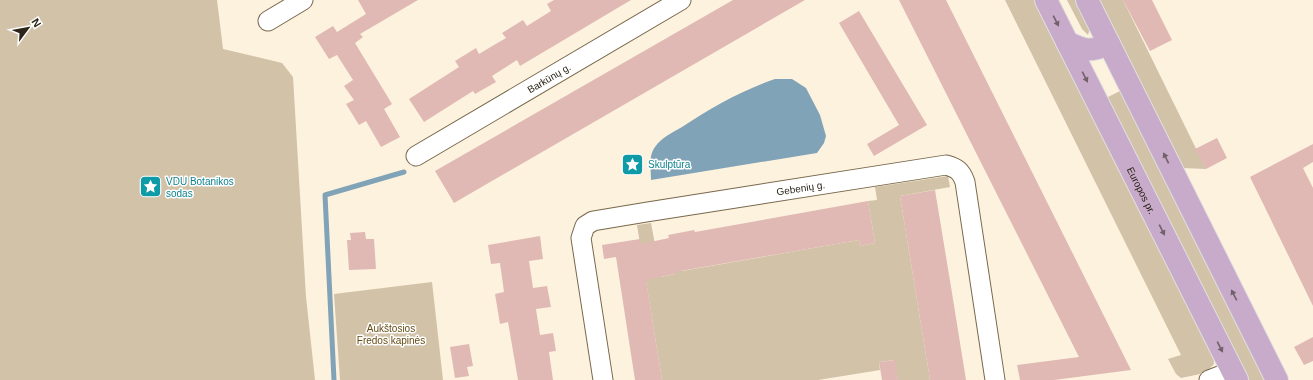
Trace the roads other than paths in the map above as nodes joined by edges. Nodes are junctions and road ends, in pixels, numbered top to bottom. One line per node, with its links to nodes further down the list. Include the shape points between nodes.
1 (304, 0): 5 (street)
2 (681, 0): 8 (street, Barkūnų g.)
3 (1046, 0): 6 (main road, Europos pr., one-way to 6)
4 (1087, 0): 7 (main road)
5 (268, 21)
6 (1067, 42): 7 (main road, via 1080,49 1095,50); 9 (main road, Europos pr., one-way to 9)
7 (1109, 44): 13 (main road, one-way to 7)
8 (416, 156)
9 (1234, 375): 12 (street)
10 (603, 380): 11 (street, Gebenių g., via 581,238 585,226 592,222 646,212 946,165 956,167 962,172 965,182)
11 (995, 380)
12 (1209, 380)
13 (1277, 380)

